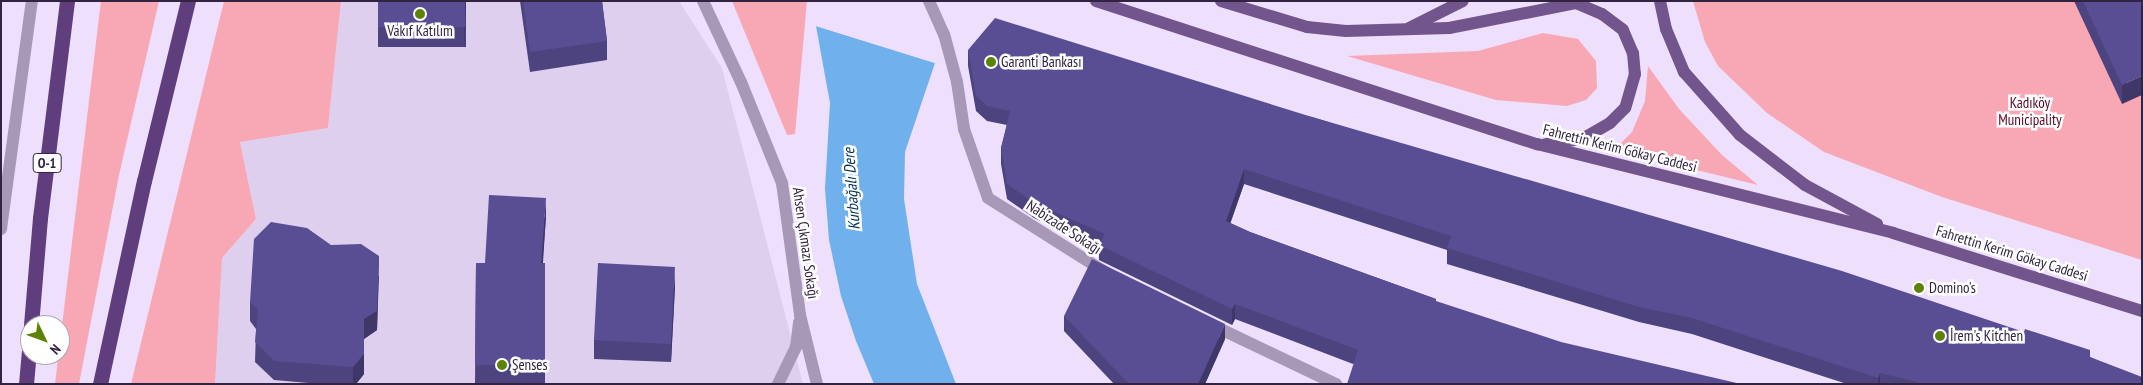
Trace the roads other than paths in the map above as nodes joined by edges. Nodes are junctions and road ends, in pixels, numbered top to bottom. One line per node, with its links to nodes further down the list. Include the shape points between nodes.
1 (32, 1): 12 (street)
2 (67, 1): 16 (highway, O-1, via 40,218)
3 (188, 1): 21 (highway, via 144,180)
4 (703, 1): 17 (street, Ahsen Çıkmazı Sokağı, via 738,74 782,183)
5 (929, 1): 14 (street, Nabizade Sokağı, via 944,34 964,129 988,198)
6 (1096, 1): 11 (main road, Fahrettin Kerim Gökay Caddesi)
7 (1221, 1): 10 (main road, via 1306,27)
8 (1463, 1): 10 (main road)
9 (1660, 1): 13 (main road, via 1666,29 1684,72 1740,135 1805,185)
10 (1403, 31): 11 (main road, via 1449,28 1576,3 1602,14 1623,30 1633,52 1635,74 1625,108 1610,123 1582,139)
11 (1537, 144): 13 (main road, Fahrettin Kerim Gökay Caddesi)
12 (1, 229)
13 (1893, 233): 15 (main road, Fahrettin Kerim Gökay Caddesi)
14 (1113, 276)
15 (2142, 311)
16 (32, 315)
17 (800, 315): 22 (street, via 796,347); 23 (street, Ahsen Çıkmazı Sokağı)
18 (1201, 320): 24 (street)
19 (28, 365): 20 (highway)
20 (26, 384)
21 (100, 384)
22 (778, 384)
23 (817, 384)
24 (1336, 384)

